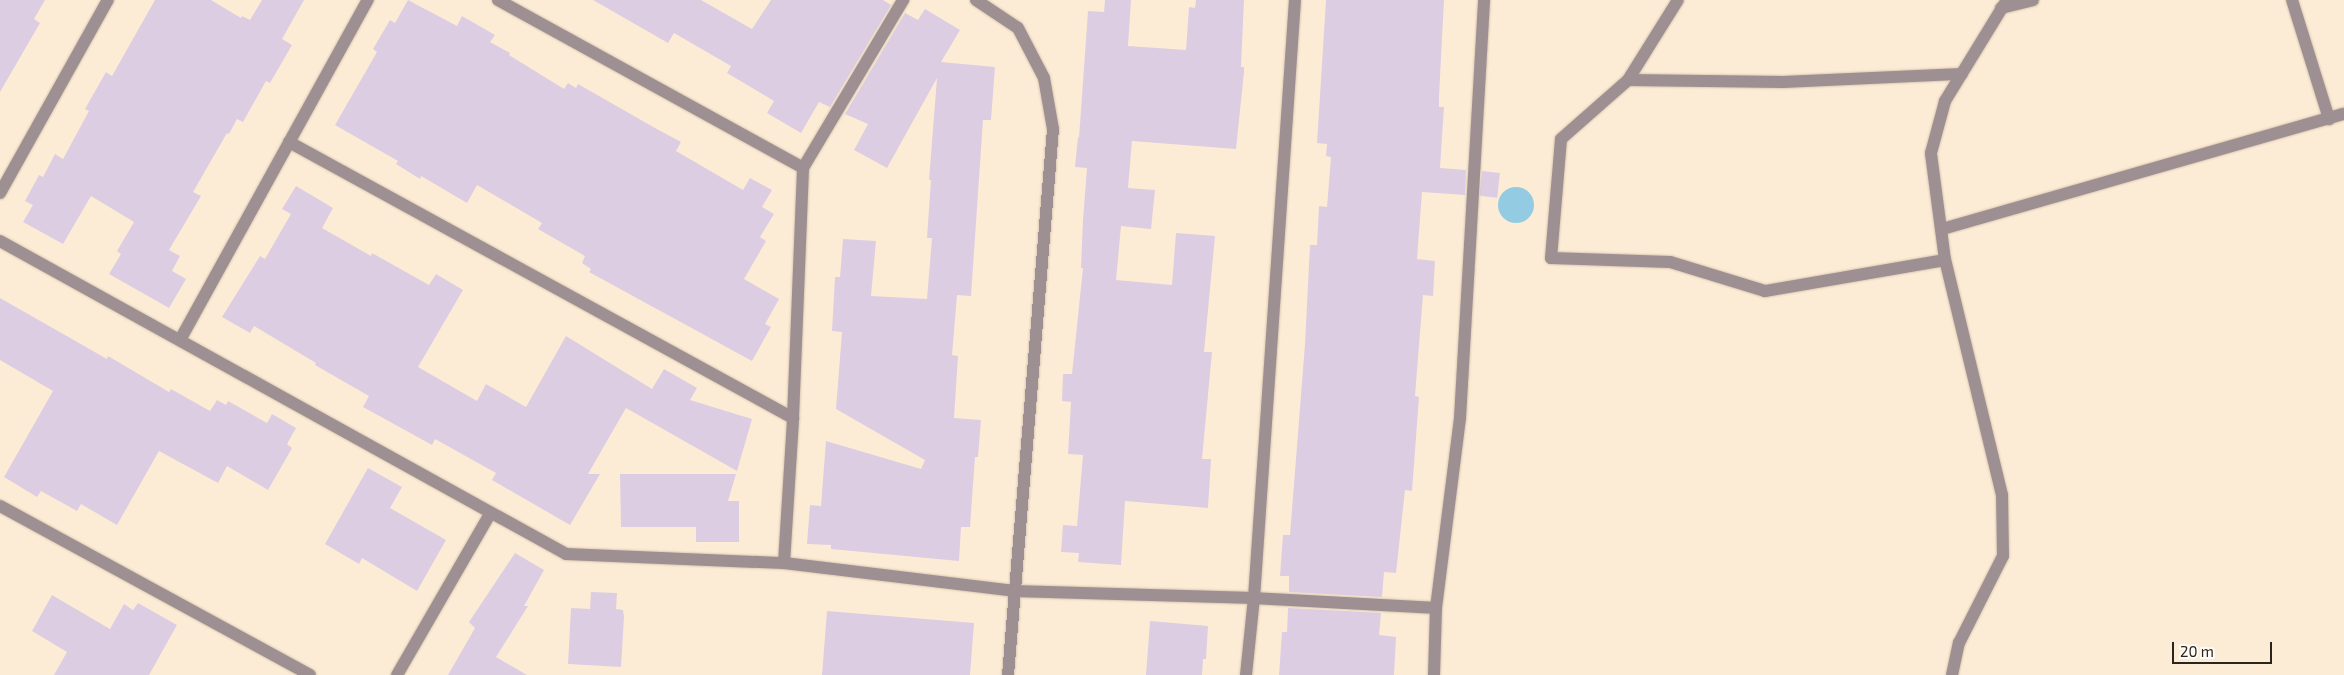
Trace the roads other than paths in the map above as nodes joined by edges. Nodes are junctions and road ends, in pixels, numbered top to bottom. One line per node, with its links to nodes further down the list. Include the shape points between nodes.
1 (108, 0): 18 (street)
2 (368, 0): 16 (street)
3 (498, 0): 17 (street)
4 (903, 0): 17 (street)
5 (976, 0): 27 (street, via 1018,28 1044,78 1053,129)
6 (1296, 0): 28 (street)
7 (1484, 0): 29 (street, via 1460,418)
8 (1678, 0): 13 (street)
9 (2032, 0): 11 (street)
10 (2292, 0): 15 (street)
11 (2004, 4): 12 (street)
12 (1962, 74): 13 (street, via 1784,82); 19 (street, via 1946,101 1931,153)
13 (1628, 80): 21 (street, via 1561,139 1551,258 1670,262 1764,291)
14 (2344, 114): 15 (street)
15 (2329, 119): 19 (street)
16 (289, 142): 22 (street); 23 (street)
17 (803, 168): 23 (street)
18 (0, 193)
19 (1942, 229): 21 (street)
20 (0, 241): 22 (street)
21 (1946, 260): 35 (street, via 2002,494 2004,556 1959,643)
22 (180, 340): 25 (street)
23 (793, 418): 26 (street)
24 (0, 506): 30 (street)
25 (490, 514): 26 (street, via 566,554); 31 (street)
26 (784, 563): 27 (street)
27 (1014, 590): 28 (street); 32 (street)
28 (1254, 598): 29 (street); 33 (street)
29 (1436, 608): 34 (street)
30 (310, 675)
31 (397, 675)
32 (1008, 675)
33 (1246, 675)
34 (1434, 675)
35 (1952, 675)

